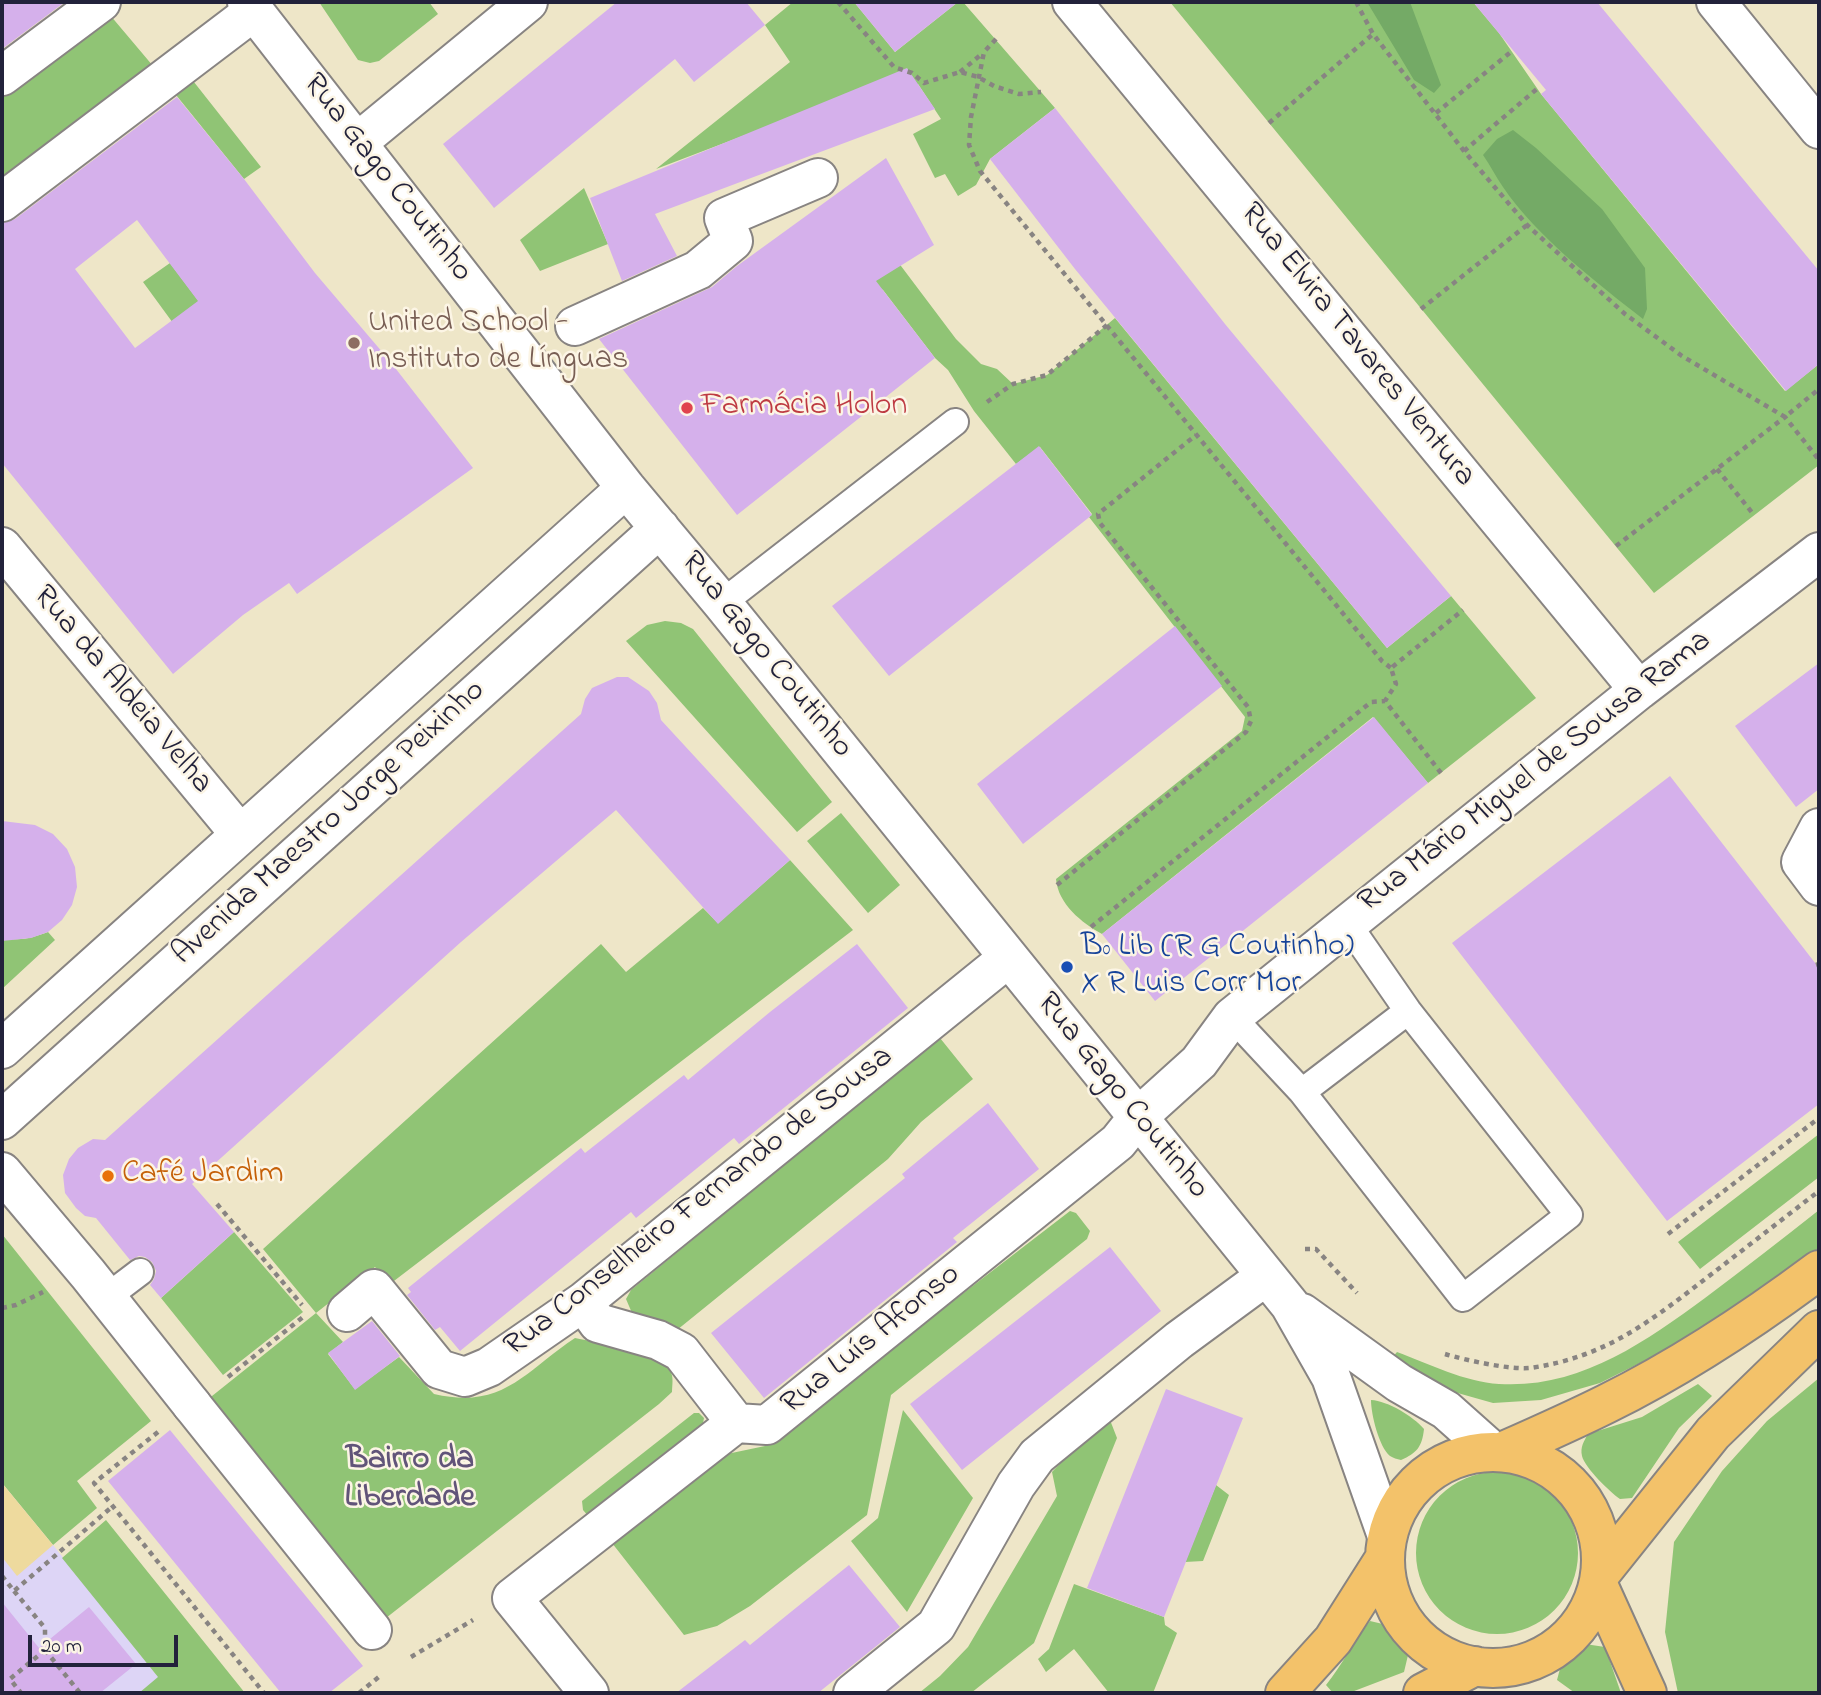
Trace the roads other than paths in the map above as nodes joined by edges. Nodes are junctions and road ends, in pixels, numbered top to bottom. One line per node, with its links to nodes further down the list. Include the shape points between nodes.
1 (101, 2): 6 (street)
2 (528, 2): 8 (street)
3 (1072, 2): 18 (street, Rua Elvira Tavares Ventura)
4 (1716, 2): 7 (street)
5 (250, 7): 8 (street, Rua Gago Coutinho); 10 (street)
6 (2, 76)
7 (1819, 129)
8 (358, 142): 13 (street, Rua Gago Coutinho)
9 (818, 178): 11 (street, via 724,218 733,241 698,270)
10 (2, 202)
11 (575, 326)
12 (955, 422): 17 (lane)
13 (626, 488): 14 (street, Rua Gago Coutinho); 20 (street, Avenida Maestro Jorge Peixinho)
14 (660, 528): 17 (street, Rua Gago Coutinho); 29 (street, Avenida Maestro Jorge Peixinho)
15 (2, 547): 20 (street, Rua da Aldeia Velha)
16 (1819, 552): 18 (street, Rua Mário Miguel de Sousa Rama)
17 (722, 603): 23 (street, Rua Gago Coutinho)
18 (1640, 690): 22 (street, Rua Mário Miguel de Sousa Rama)
19 (1819, 828): 21 (street, via 1801,862)
20 (240, 834): 26 (street, Avenida Maestro Jorge Peixinho)
21 (1819, 886)
22 (1347, 923): 24 (lane); 25 (street, Rua Mário Miguel de Sousa Rama)
23 (1008, 958): 28 (street, Rua Gago Coutinho); 35 (street, Rua Conselheiro Fernando de Sousa)
24 (1408, 1011): 27 (lane); 27 (lane, via 1569,1215 1463,1298)
25 (1232, 1017): 27 (lane); 28 (street, Rua Mário Miguel de Sousa Rama, via 1199,1062)
26 (2, 1049)
27 (1301, 1092)
28 (1138, 1117): 33 (street, Rua Gago Coutinho); 39 (street, Rua Luís Afonso, via 1118,1142 1060,1191 767,1425)
29 (2, 1120)
30 (2, 1172): 34 (street)
31 (1819, 1270): 40 (main road, via 1697,1353 1608,1404)
32 (139, 1272): 34 (lane)
33 (1266, 1276): 36 (street, Rua Gago Coutinho); 46 (street, via 1179,1339 1037,1456 936,1626)
34 (107, 1297): 43 (street)
35 (583, 1302): 37 (street, Rua Conselheiro Fernando de Sousa, via 489,1367 465,1377 439,1369 374,1289); 39 (street, via 598,1323 658,1340 681,1352)
36 (1290, 1305): 40 (street, Rua Gago Coutinho, via 1399,1384 1446,1410); 41 (street, Rua Gago Coutinho, via 1331,1377)
37 (346, 1312)
38 (1819, 1330): 42 (main road, via 1713,1433)
39 (736, 1423): 45 (street, via 512,1598)
40 (1498, 1451): 41 (main road, via 1456,1457 1425,1475 1401,1503); 42 (main road, via 1537,1460 1567,1479 1588,1506 1600,1538)
41 (1386, 1547): 44 (main road, via 1388,1589 1420,1640 1445,1657); 47 (main road, via 1333,1640)
42 (1600, 1580): 44 (main road, via 1584,1620 1558,1646 1526,1663); 50 (main road)
43 (372, 1630)
44 (1482, 1667): 48 (main road); 49 (main road)
45 (589, 1693)
46 (853, 1693)
47 (1285, 1693)
48 (1423, 1693)
49 (1527, 1693)
50 (1647, 1693)

